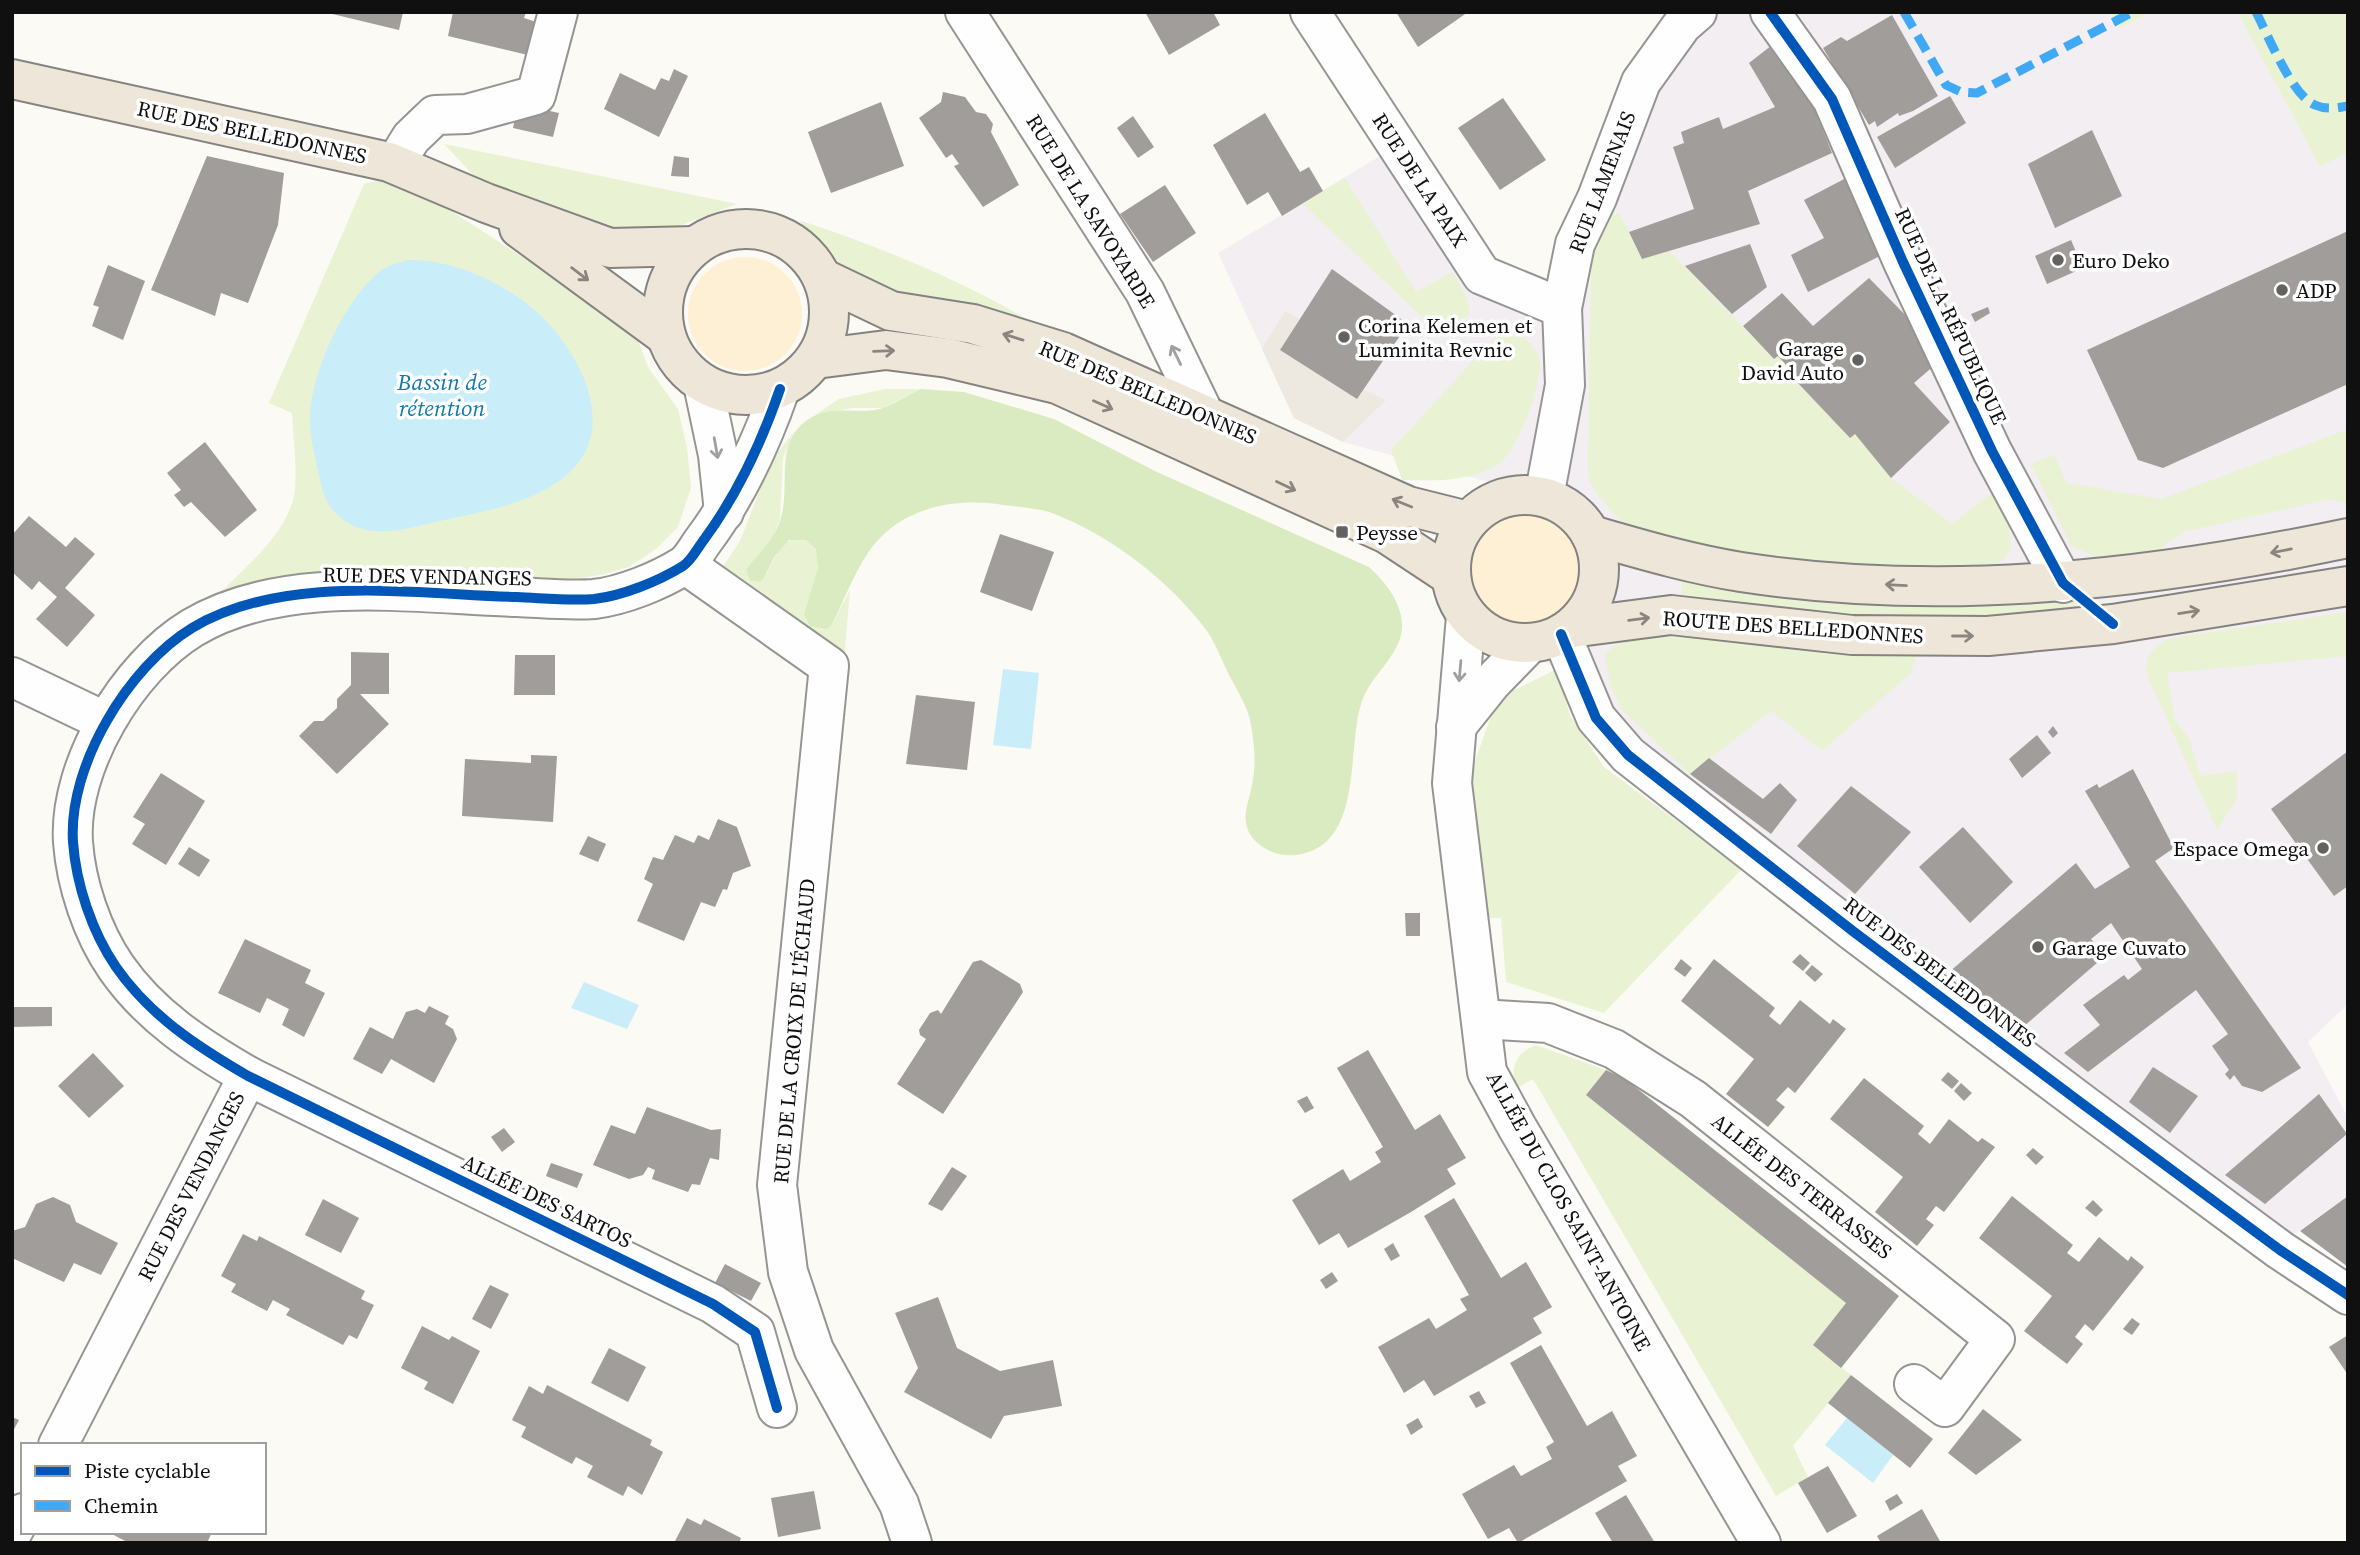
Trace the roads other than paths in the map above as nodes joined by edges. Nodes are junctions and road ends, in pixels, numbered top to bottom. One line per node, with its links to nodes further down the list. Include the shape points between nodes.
1 (558, 12): 7 (street, via 536,95 467,114 435,115 411,138)
2 (965, 12): 16 (street, RUE DE LA SAVOYARDE, one-way to 2, via 1145,292)
3 (1310, 12): 11 (street, RUE DE LA PAIX, via 1482,275)
4 (1697, 12): 11 (street, RUE LAMENAIS, via 1682,25 1641,82 1575,244)
5 (1770, 12): 24 (street, RUE DE LA RÉPUBLIQUE, via 1832,99 1992,451)
6 (12, 79): 7 (main road, RUE DES BELLEDONNES)
7 (395, 164): 8 (main road, RUE DES BELLEDONNES)
8 (486, 203): 9 (main road, RUE DES BELLEDONNES, via 610,248); 12 (main road, RUE DES BELLEDONNES, one-way to 12)
9 (694, 246): 10 (main road, via 716,233 741,228 767,231 791,241 810,257); 12 (main road, via 677,264 666,287 662,312)
10 (824, 279): 13 (main road, via 830,317); 16 (main road, RUE DES BELLEDONNES, one-way to 10, via 1063,352 973,324 891,311)
11 (1562, 308): 17 (street, RUE LAMENAIS, via 1566,385)
12 (666, 336): 14 (main road, via 674,355)
13 (816, 359): 15 (main road); 23 (main road, RUE DES BELLEDONNES, one-way to 23, via 886,350 948,358 1057,384 1387,534)
14 (704, 384): 15 (main road, via 728,394); 18 (street, one-way to 18)
15 (780, 389): 18 (street, RUE DES VENDANGES, via 760,446)
16 (1205, 416): 19 (main road, RUE DES BELLEDONNES, one-way to 16, via 1408,506)
17 (1544, 497): 19 (main road, via 1502,499 1483,507); 20 (main road, via 1579,518)
18 (724, 512): 22 (street, RUE DES VENDANGES)
19 (1468, 521): 23 (main road, via 1455,543)
20 (1591, 535): 24 (main road, one-way to 20, via 1937,587 1803,579 1686,561); 27 (main road, via 1598,560 1597,585 1588,608)
21 (2348, 538): 24 (main road, one-way to 24, via 2252,557)
22 (686, 565): 29 (street, RUE DES VENDANGES, via 595,599 318,591 251,601 192,629 141,672); 39 (street, RUE DE LA CROIX DE L'ÉCHAUD, via 828,666 777,1185 788,1272 814,1350 899,1504)
23 (1449, 575): 26 (main road)
24 (2063, 583)
25 (2348, 586): 27 (main road, ROUTE DES BELLEDONNES, one-way to 25, via 1671,615 1852,635 1988,636 2113,624)
26 (1466, 616): 27 (main road, via 1484,632 1506,641); 30 (street, ALLÉE DU CLOS SAINT-ANTOINE, one-way to 30)
27 (1554, 635): 30 (street, via 1492,682); 33 (street, RUE DES BELLEDONNES, via 1596,718 1628,755 2084,1105)
28 (12, 677): 29 (street)
29 (104, 722): 32 (street, RUE DES VENDANGES, via 82,776 73,841 85,904 116,966 152,1010 198,1046)
30 (1456, 727): 31 (street, ALLÉE DU CLOS SAINT-ANTOINE, via 1452,783)
31 (1481, 1019): 34 (street, ALLÉE DES TERRASSES, via 1548,1023 1614,1049 1692,1099 1996,1339 1945,1407); 40 (street, ALLÉE DU CLOS SAINT-ANTOINE, via 1488,1072 1517,1128)
32 (248, 1076): 35 (street, ALLÉE DES SARTOS, via 713,1304 755,1332); 36 (street, RUE DES VENDANGES)
33 (2348, 1295)
34 (1914, 1384)
35 (777, 1408)
36 (59, 1443)
37 (21, 1517): 38 (street)
38 (12, 1533)
39 (912, 1543)
40 (1761, 1543)

